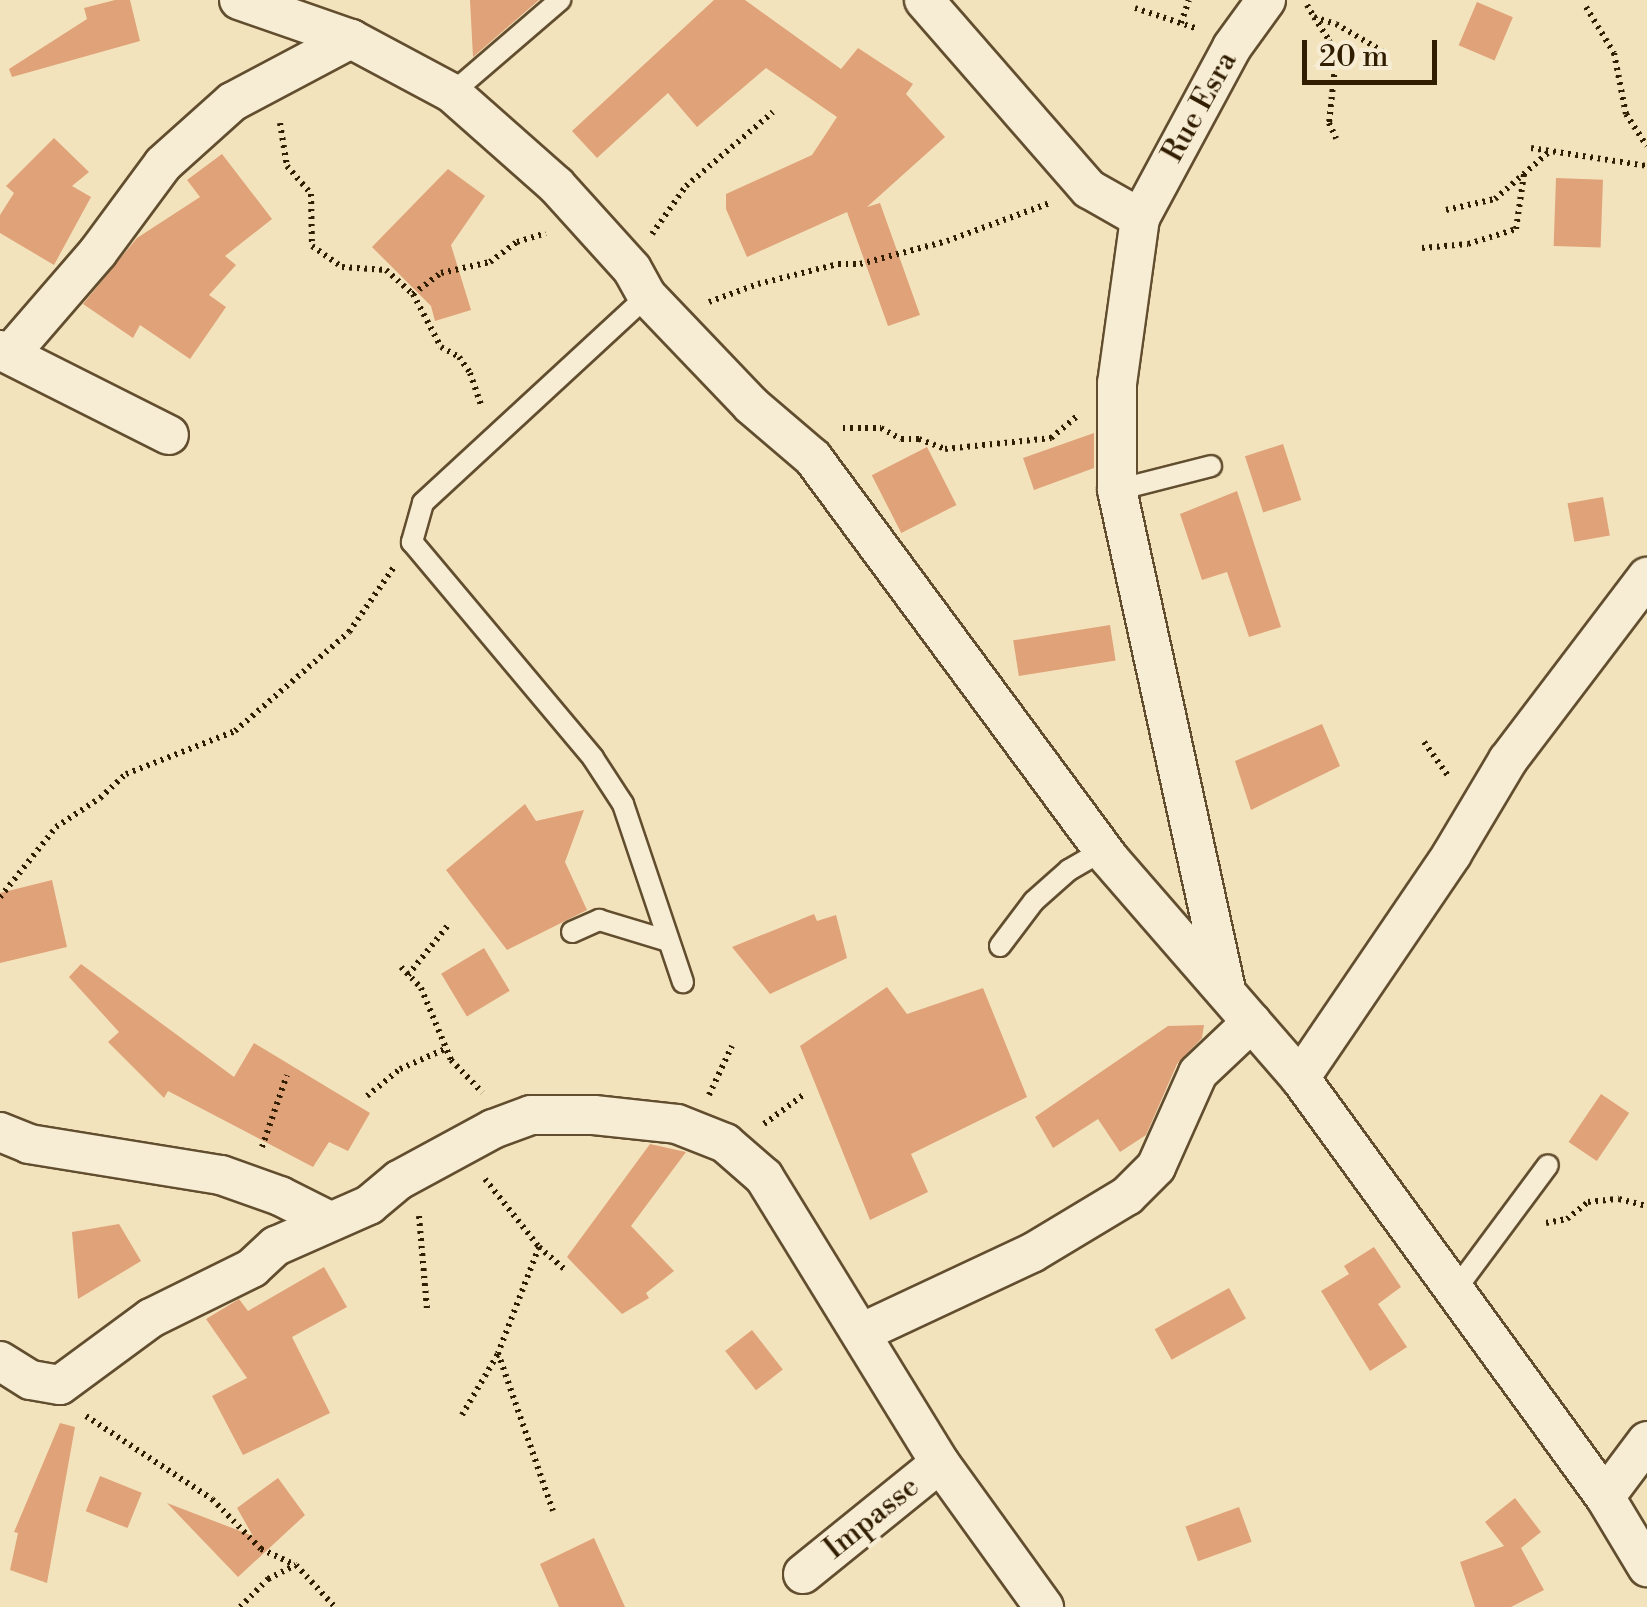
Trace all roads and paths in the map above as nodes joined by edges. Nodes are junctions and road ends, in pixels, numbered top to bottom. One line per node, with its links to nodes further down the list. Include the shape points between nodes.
1 (238, 0): 11 (street)
2 (560, 0): 14 (lane)
3 (924, 0): 22 (street)
4 (1189, 0): 10 (path)
5 (1304, 0): 9 (path)
6 (1586, 7): 17 (path, via 1614,53 1626,114)
7 (1135, 8): 10 (path)
8 (1257, 12): 10 (path, via 1213,34); 24 (street, Rue Esra)
9 (1314, 17): 12 (path); 16 (path, via 1335,67 1329,123)
10 (1181, 24)
11 (351, 39): 13 (street); 14 (street)
12 (1384, 52)
13 (264, 86): 27 (path, via 280,122 287,166 311,194 312,246 342,266 386,270); 29 (street, via 232,102 163,164 98,252)
14 (452, 93): 25 (street, via 556,185)
15 (774, 112): 25 (path, via 686,186 653,234)
16 (1336, 138)
17 (1647, 146)
18 (1531, 148): 19 (path)
19 (1550, 151): 20 (path); 21 (path)
20 (1647, 166)
21 (1524, 174): 23 (path, via 1495,199); 26 (path, via 1516,228 1468,244)
22 (1089, 190): 24 (street); 28 (path, via 947,240 758,284 689,309)
23 (1446, 210)
24 (1140, 218): 30 (street)
25 (609, 244): 27 (path, via 540,234 490,262 441,273); 28 (street)
26 (1422, 248)
27 (412, 294): 32 (path, via 441,347 460,357 474,394)
28 (647, 296): 31 (street); 32 (lane)
29 (5, 352): 33 (street)
30 (1117, 383): 31 (path, via 1051,438 945,449 919,438 901,440 881,428); 35 (street)
31 (777, 426): 38 (street, via 812,458)
32 (501, 434): 36 (lane, via 423,503)
33 (169, 435)
34 (1211, 466): 35 (lane)
35 (1117, 490): 47 (street)
36 (412, 542): 39 (path, via 349,632 250,719 126,774 56,827); 42 (lane, via 593,758 623,804)
37 (1647, 578): 51 (street, via 1508,760)
38 (1103, 850): 43 (lane, via 1034,901); 47 (street)
39 (0, 897)
40 (450, 924): 45 (path)
41 (572, 932): 42 (lane, via 599,920)
42 (668, 940): 46 (lane)
43 (1000, 946)
44 (401, 967): 45 (path)
45 (408, 975): 49 (path)
46 (683, 982)
47 (1226, 992): 48 (street)
48 (1252, 1022): 51 (street); 66 (street, via 1198,1073 1156,1166 1127,1196 1032,1253)
49 (447, 1048): 52 (path); 53 (path, via 400,1069)
50 (287, 1076): 58 (path)
51 (1300, 1078): 64 (street)
52 (484, 1094)
53 (368, 1096)
54 (0, 1132): 58 (street, via 29,1144)
55 (460, 1147): 57 (street); 62 (path); 66 (street, via 532,1115 594,1114 677,1124 724,1143 764,1177)
56 (1548, 1164): 60 (lane)
57 (417, 1170): 61 (street, via 368,1205); 65 (path)
58 (249, 1185): 61 (street)
59 (1647, 1206): 60 (path, via 1619,1199 1588,1202 1567,1219 1538,1224)
60 (1510, 1216): 64 (lane)
61 (328, 1220): 68 (street, via 276,1246 252,1268 151,1318 60,1385 31,1380)
62 (539, 1247): 63 (path); 67 (path)
63 (567, 1271)
64 (1453, 1293): 73 (street)
65 (427, 1309)
66 (860, 1333): 72 (street)
67 (499, 1351): 69 (path); 74 (path)
68 (0, 1361)
69 (462, 1416)
70 (1647, 1441): 73 (street)
71 (139, 1451): 75 (path, via 212,1499 261,1549)
72 (940, 1463): 77 (street, Impasse); 80 (street)
73 (1605, 1497): 76 (street)
74 (553, 1511)
75 (296, 1565): 78 (path, via 268,1578); 79 (path)
76 (1647, 1567)
77 (803, 1574)
78 (240, 1607)
79 (335, 1607)
80 (1044, 1607)

